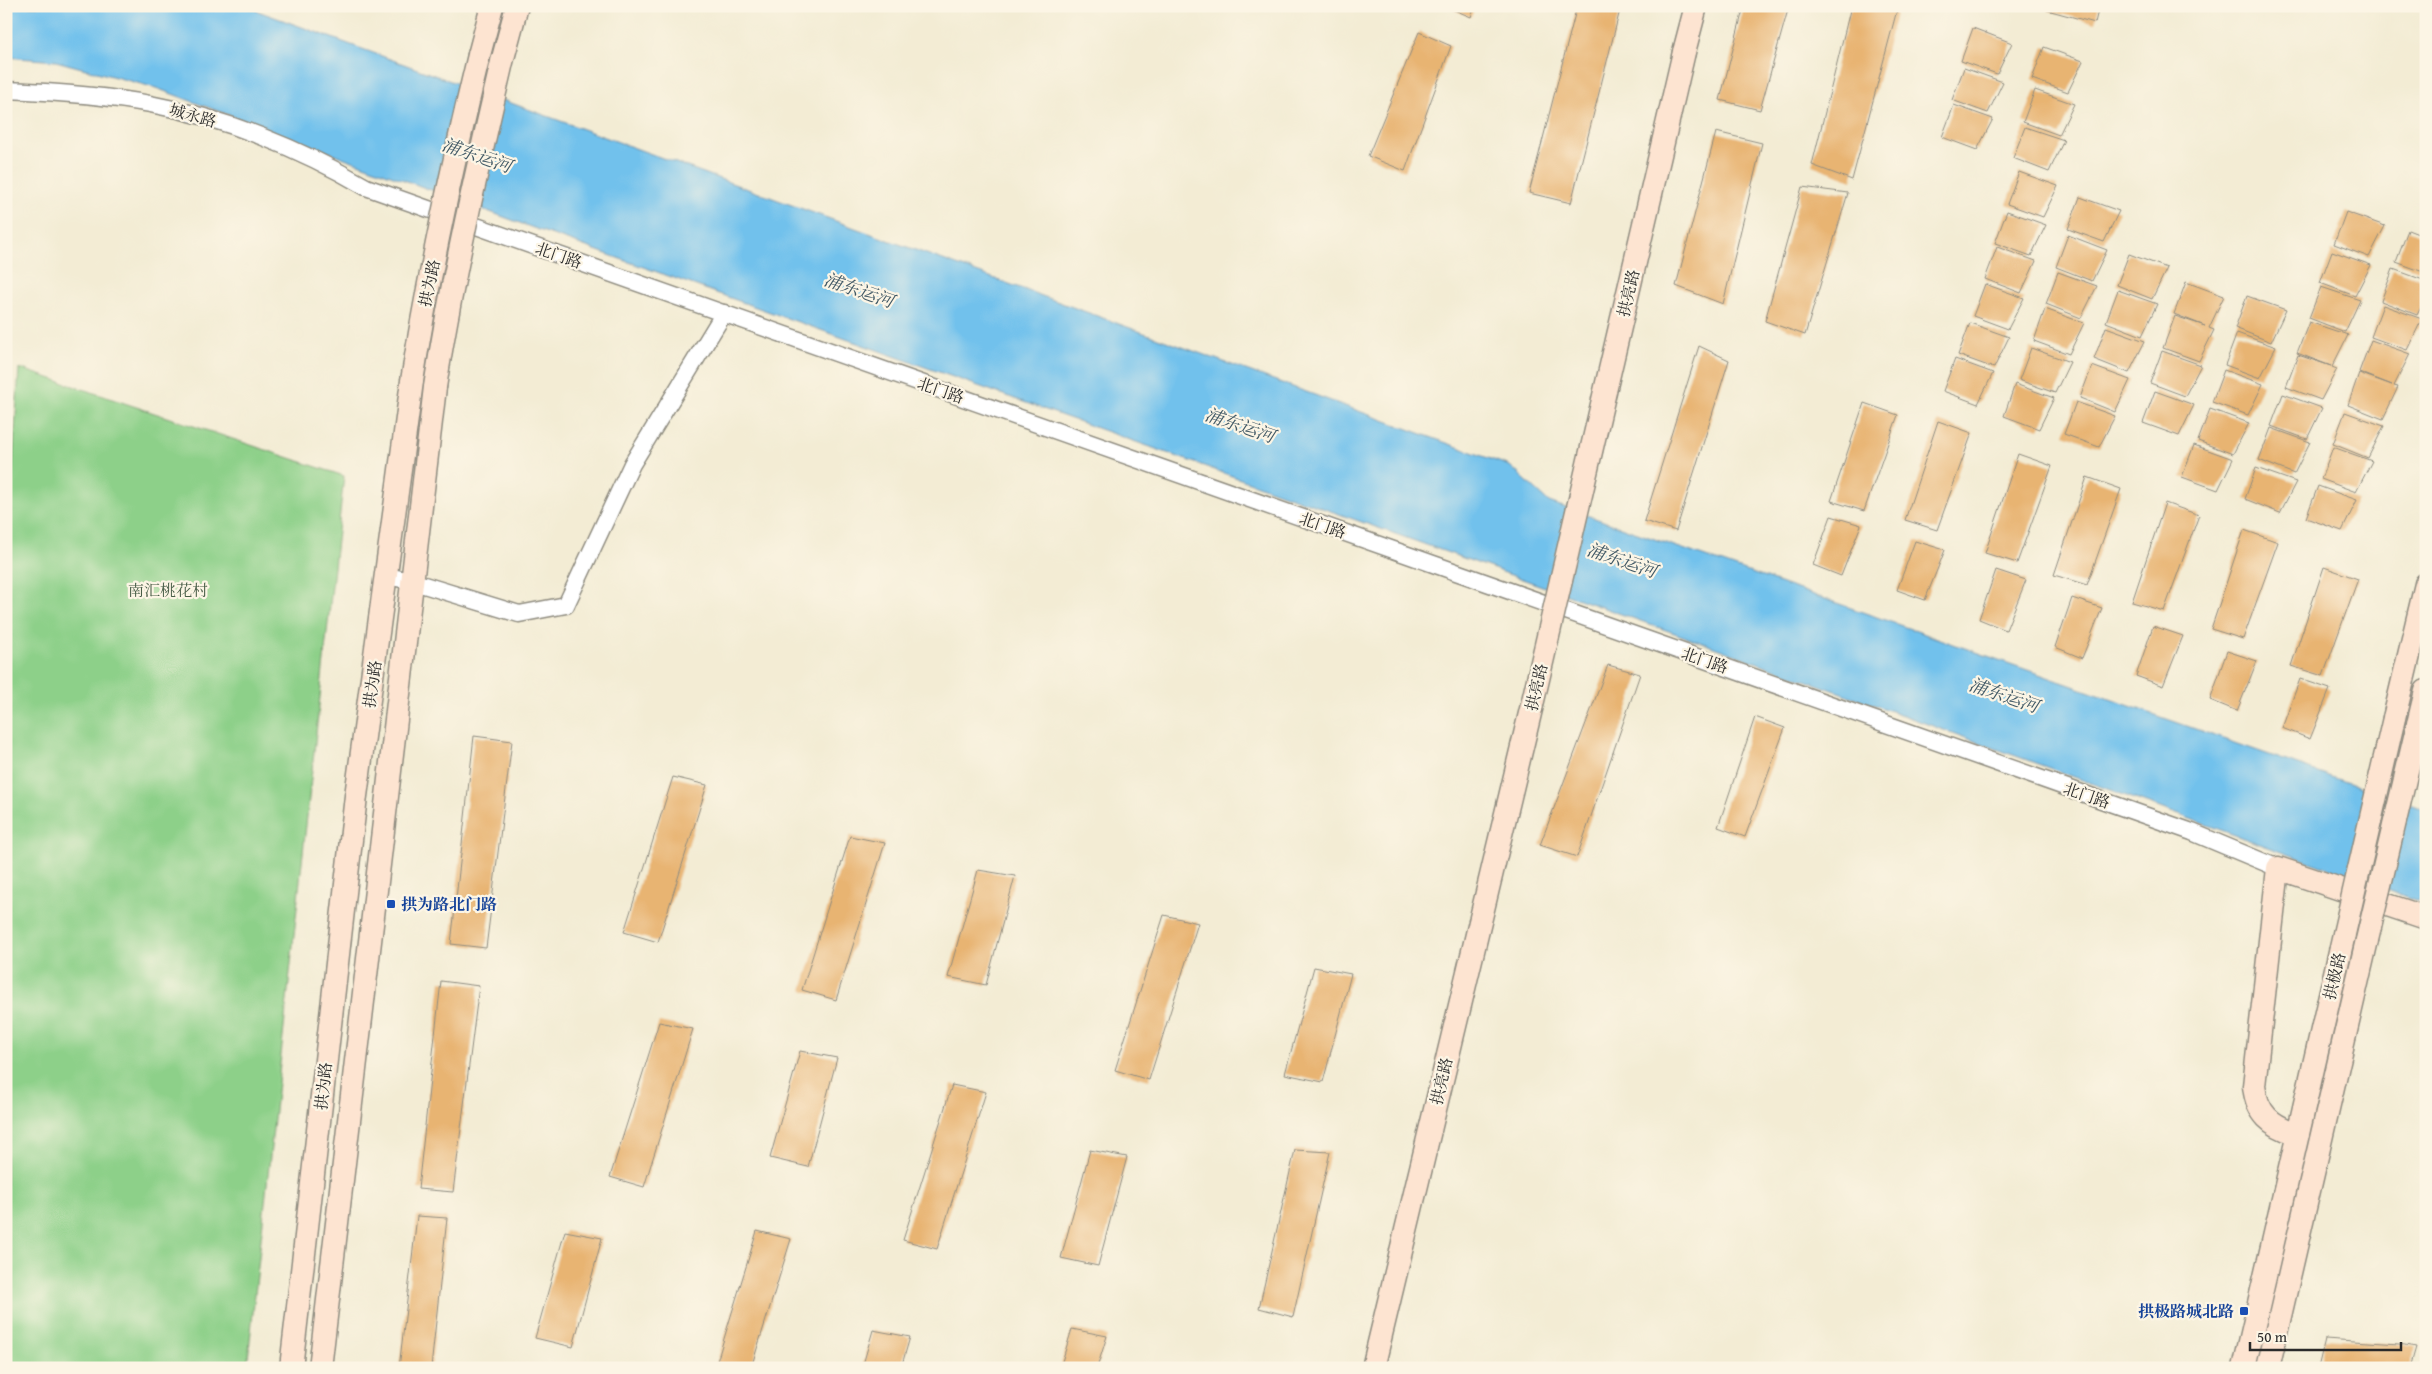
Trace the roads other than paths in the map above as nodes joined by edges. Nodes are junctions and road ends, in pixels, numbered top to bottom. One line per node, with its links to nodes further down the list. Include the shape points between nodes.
1 (492, 6): 7 (main road, 拱为路, bridge, via 453,166 422,317)
2 (517, 6): 8 (main road, 拱为路, bridge, via 474,182 446,322)
3 (1696, 6): 16 (main road, 拱亮路, bridge)
4 (6, 90): 5 (street, 城永路, via 117,99 183,112 224,124 326,164)
5 (366, 187): 6 (street, 北门路)
6 (724, 313): 8 (street, via 632,464 566,605 519,614); 11 (street, 北门路, via 2182,829)
7 (387, 576): 8 (street); 14 (main road, 拱为路, via 356,796)
8 (411, 580): 15 (main road, 拱为路)
9 (2426, 584): 13 (main road, 拱极路, bridge)
10 (2426, 691): 18 (main road, 拱极路, bridge)
11 (2278, 868): 12 (main road, 北门路); 13 (main road, via 2254,1086 2258,1106 2267,1120)
12 (2426, 918)
13 (2298, 1134): 17 (main road, 拱极路)
14 (291, 1368)
15 (320, 1368)
16 (1373, 1368)
17 (2244, 1368)
18 (2268, 1368)

